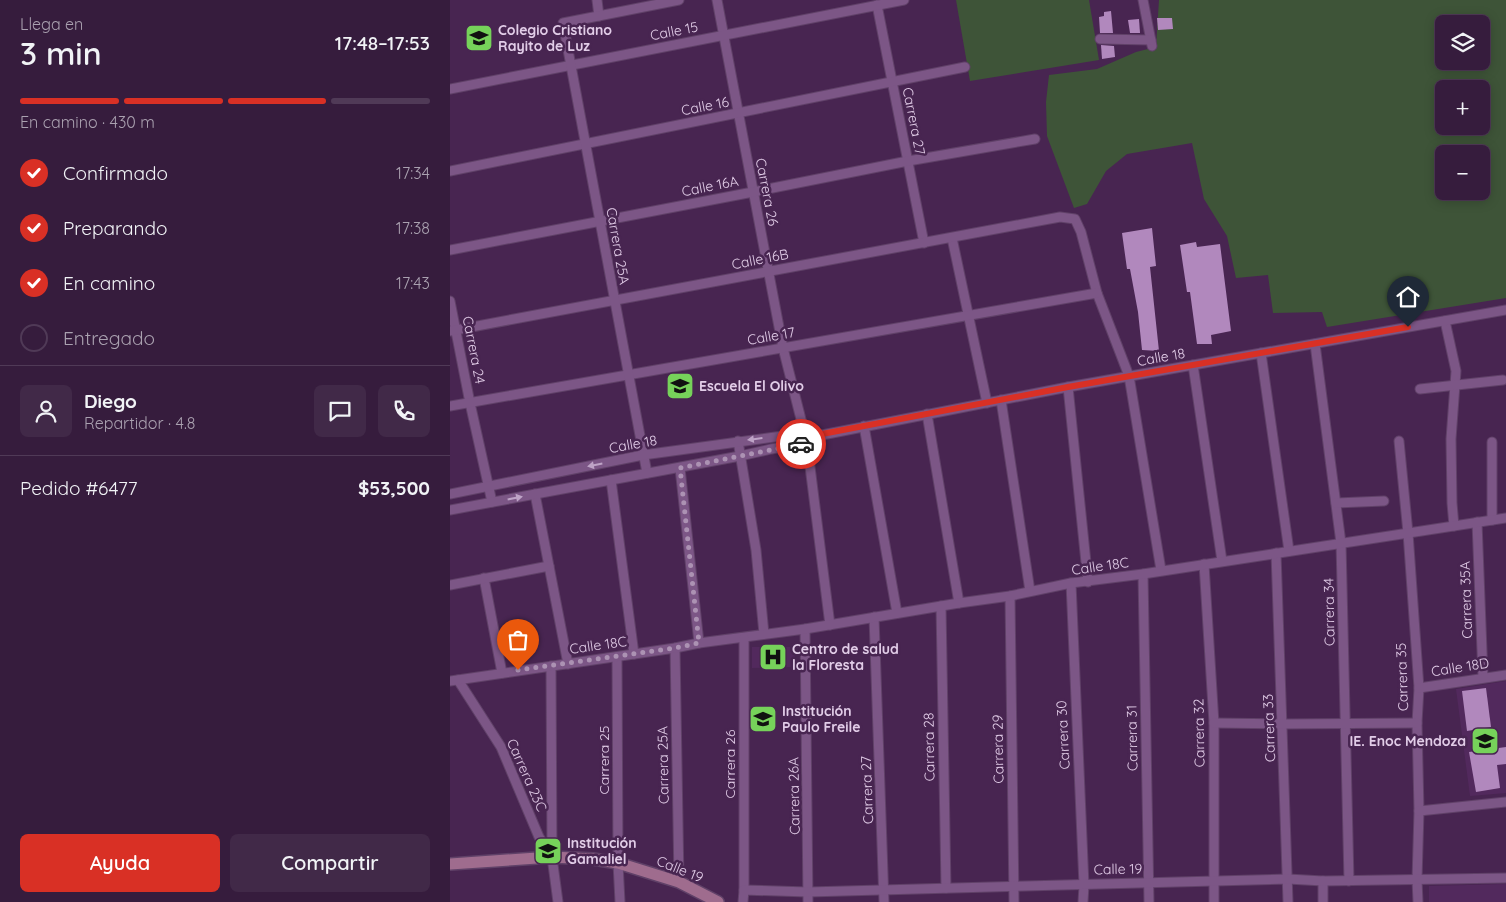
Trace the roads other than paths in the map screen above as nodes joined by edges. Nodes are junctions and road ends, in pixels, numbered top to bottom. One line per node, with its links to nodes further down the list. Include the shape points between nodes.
1 (598, 0): 7 (street)
2 (679, 0): 7 (street)
3 (717, 0): 8 (street, Carrera 26)
4 (904, 0): 6 (street, Calle 15)
5 (1144, 0): 9 (street, via 1151,43)
6 (877, 5): 8 (street, Calle 15); 12 (street, Carrera 27)
7 (599, 16): 10 (street, Carrera 25A, via 563,23)
8 (723, 35): 10 (street, Calle 15); 14 (street, Carrera 26)
9 (1100, 39)
10 (570, 66): 13 (street, Calle 15); 16 (street, Carrera 25A)
11 (965, 67): 12 (street, Calle 16)
12 (892, 82): 14 (street, Calle 16); 17 (street, Carrera 27)
13 (450, 90)
14 (738, 113): 16 (street, Calle 16); 19 (street, Carrera 26)
15 (1035, 139): 17 (street, Calle 16A)
16 (585, 143): 18 (street, Calle 16); 20 (street, Carrera 25A)
17 (908, 161): 19 (street, Calle 16A); 22 (street, Carrera 27)
18 (450, 171)
19 (753, 192): 20 (street, Calle 16A); 24 (street, Carrera 26)
20 (599, 221): 23 (street, Calle 16A); 26 (street, Carrera 25A)
21 (952, 238): 22 (street, Calle 16B); 25 (street, Calle 16B, via 1060,217 1076,220); 29 (street)
22 (924, 243): 24 (street, Calle 16B)
23 (450, 250)
24 (768, 272): 26 (street, Calle 16B); 33 (street, Carrera 26)
25 (1097, 293): 29 (street, Calle 17); 37 (street)
26 (614, 300): 31 (street, Calle 16B); 36 (street, Carrera 25A)
27 (450, 301): 31 (street, Carrera 24)
28 (1506, 310): 30 (street, Calle 18)
29 (969, 315): 33 (street, Calle 17); 43 (street)
30 (1445, 321): 32 (street, Calle 18); 39 (street, via 1456,371)
31 (453, 330): 44 (street, Carrera 24)
32 (1315, 344): 34 (street, Calle 18); 64 (street, Carrera 34)
33 (783, 348): 36 (street, Calle 17); 48 (street, Carrera 26)
34 (1261, 353): 35 (street, Calle 18); 72 (street)
35 (1193, 365): 37 (street, Calle 18); 74 (street)
36 (628, 375): 44 (street, Calle 17); 54 (street, Carrera 25A)
37 (1129, 376): 40 (street, Calle 18); 77 (street)
38 (1503, 380): 39 (street)
39 (1455, 385): 41 (street); 69 (street, via 1452,439)
40 (1068, 387): 42 (street, Calle 18); 80 (street)
41 (1420, 389)
42 (1001, 400): 43 (street, Calle 18); 83 (street)
43 (987, 403): 46 (street, Calle 18)
44 (470, 404): 45 (street, Calle 17); 59 (street, Carrera 24)
45 (450, 406)
46 (927, 414): 47 (street, Calle 18); 85 (street)
47 (864, 426): 49 (street, Calle 18); 87 (street)
48 (804, 433): 49 (street, Calle 18); 50 (street, Calle 18, one-way to 50); 53 (street, Carrera 26)
49 (822, 434): 53 (street, Calle 18)
50 (738, 441): 54 (street, Calle 18); 55 (street)
51 (1399, 441): 70 (street, Carrera 35)
52 (1492, 442): 67 (street)
53 (807, 443): 55 (street, Calle 18); 89 (street, Carrera 26)
54 (643, 455): 57 (street, Carrera 25A); 59 (street, Calle 18, one-way to 59)
55 (740, 456): 56 (street, Calle 18); 91 (street, via 756,550)
56 (680, 468): 57 (street, Calle 18); 93 (street)
57 (647, 473): 58 (street, Calle 18)
58 (611, 480): 61 (street, Calle 18); 95 (street)
59 (489, 486): 60 (street, Calle 18); 63 (street, Carrera 24)
60 (450, 494)
61 (535, 494): 63 (street, Calle 18, one-way to 61); 76 (street)
62 (1384, 501): 64 (street)
63 (492, 502): 65 (street, Calle 18)
64 (1336, 503): 71 (street, Carrera 34)
65 (450, 510)
66 (1506, 518): 67 (street, Calle 18C)
67 (1492, 520): 68 (street, Calle 18C)
68 (1477, 522): 69 (street, Calle 18C); 101 (street, Carrera 35A)
69 (1454, 526): 70 (street, Calle 18C)
70 (1408, 532): 71 (street, Calle 18C); 103 (street, Carrera 35)
71 (1342, 543): 72 (street, Calle 18C); 107 (street, Carrera 34)
72 (1289, 551): 73 (street, Calle 18C)
73 (1276, 552): 74 (street, Calle 18C); 106 (street, Carrera 33)
74 (1222, 561): 75 (street, Calle 18C)
75 (1204, 564): 77 (street, Calle 18C); 104 (street, Carrera 32)
76 (549, 566): 79 (street); 97 (street)
77 (1161, 570): 78 (street, Calle 18C)
78 (1143, 574): 80 (street, Calle 18C); 120 (street, Carrera 31)
79 (484, 578): 82 (street); 99 (street)
80 (1088, 582): 81 (street, Calle 18C)
81 (1071, 583): 83 (street, Calle 18C); 121 (street, Carrera 30)
82 (450, 585)
83 (1030, 591): 84 (street, Calle 18C)
84 (1010, 596): 85 (street, Calle 18C); 122 (street, Carrera 29)
85 (959, 603): 86 (street, Calle 18C)
86 (941, 606): 87 (street, Calle 18C); 123 (street, Carrera 28)
87 (897, 613): 88 (street, Calle 18C)
88 (874, 617): 89 (street, Calle 18C); 125 (street, Carrera 27)
89 (830, 625): 90 (street, Calle 18C)
90 (805, 629): 91 (street, Calle 18C); 126 (street, Carrera 26A)
91 (764, 634): 92 (street, Calle 18C)
92 (744, 638): 93 (street, Calle 18C); 124 (street, Carrera 26)
93 (699, 643): 94 (street, Calle 18C)
94 (675, 648): 95 (street, Calle 18C); 118 (street, Carrera 25A)
95 (634, 654): 96 (street, Calle 18C)
96 (616, 656): 97 (street, Calle 18C); 111 (street, Carrera 25)
97 (568, 664): 98 (street, Calle 18C)
98 (551, 666): 99 (street, Calle 18C); 110 (street)
99 (502, 672): 102 (street, Calle 18C)
100 (1506, 674): 101 (street, Calle 18D)
101 (1483, 677): 103 (street, Calle 18D)
102 (454, 680): 110 (street, Carrera 23C, via 501,747 540,838)
103 (1419, 688): 105 (street, Carrera 35)
104 (1214, 723): 106 (street); 119 (street, Carrera 32)
105 (1417, 723): 107 (street); 109 (street, Carrera 35)
106 (1283, 724): 107 (street); 114 (street, Carrera 33)
107 (1345, 724): 117 (street, Carrera 34)
108 (1506, 802): 109 (street)
109 (1419, 811): 115 (street, Carrera 35)
110 (552, 858): 111 (street, Calle 19); 112 (street, Calle 19); 127 (street)
111 (618, 862): 118 (street, Calle 19); 128 (street, Carrera 25)
112 (450, 864)
113 (1506, 878): 115 (street, Calle 19)
114 (1288, 879): 116 (street, Calle 19); 119 (street, Calle 19); 137 (street, Carrera 33)
115 (1418, 880): 117 (street, Calle 19); 139 (street, Carrera 35)
116 (1323, 881): 117 (street, Calle 19); 138 (street)
117 (1348, 881)
118 (679, 882): 129 (street, Calle 19)
119 (1214, 882): 120 (street, Calle 19); 136 (street, Carrera 32)
120 (1149, 884): 121 (street, Calle 19); 135 (street, Carrera 31)
121 (1084, 885): 122 (street, Calle 19); 134 (street, Carrera 30)
122 (1014, 886): 123 (street, Calle 19); 133 (street, Carrera 29)
123 (946, 888): 125 (street, Calle 19)
124 (744, 890): 126 (street, Calle 19); 130 (street)
125 (884, 890): 126 (street, Calle 19); 132 (street, Carrera 27)
126 (808, 892): 131 (street, Carrera 26A)
127 (558, 902)
128 (620, 902)
129 (718, 902)
130 (743, 902)
131 (808, 902)
132 (884, 902)
133 (1014, 902)
134 (1083, 902)
135 (1149, 902)
136 (1214, 902)
137 (1288, 902)
138 (1323, 902)
139 (1418, 902)

